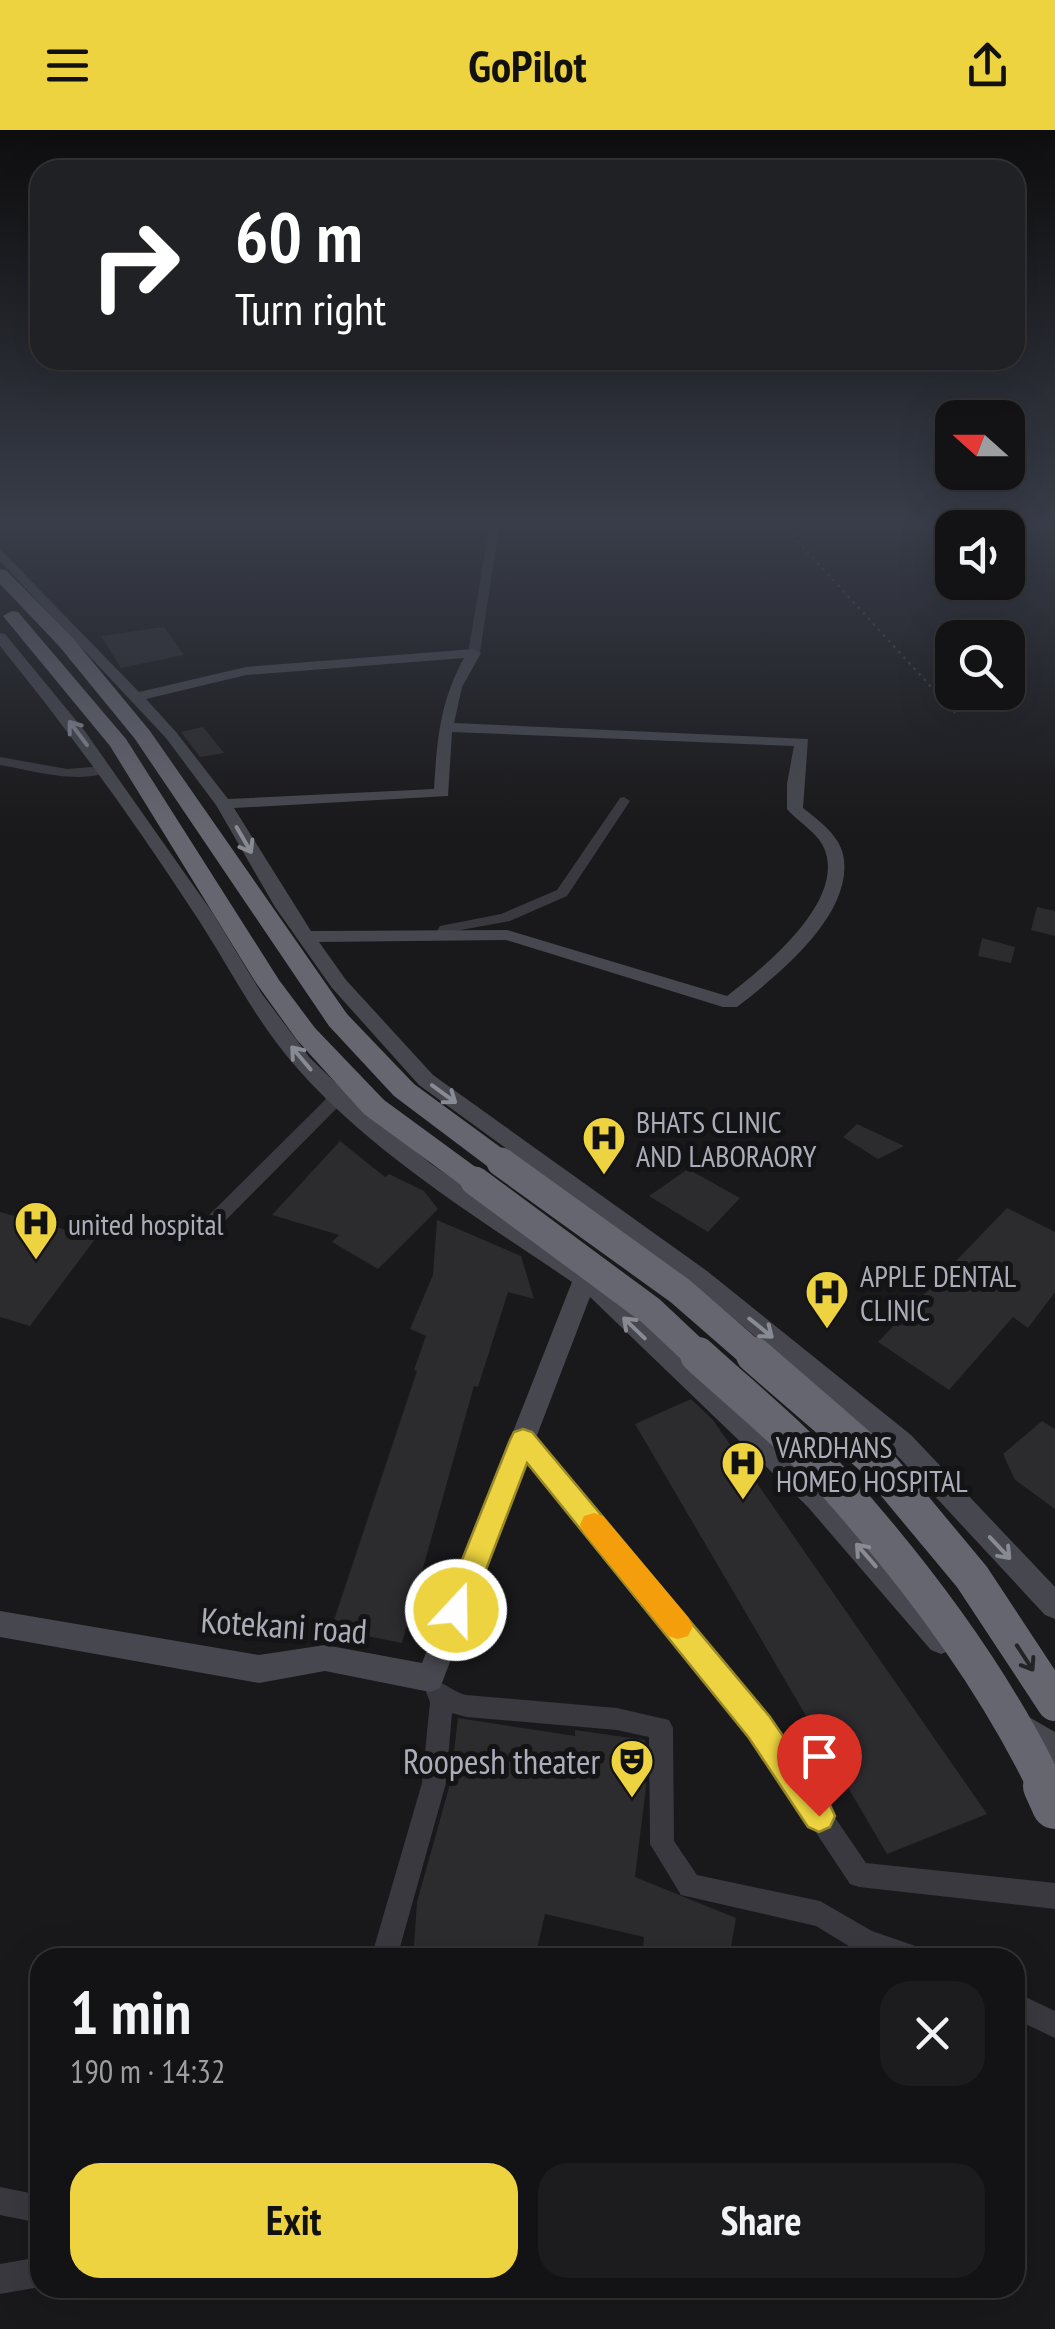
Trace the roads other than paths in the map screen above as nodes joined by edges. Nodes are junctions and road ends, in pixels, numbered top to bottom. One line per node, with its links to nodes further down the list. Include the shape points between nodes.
1 (20, 627): 16 (highway, via 119,743 306,1034 374,1107)
2 (51, 627): 16 (highway, via 143,735 338,1020)
3 (70, 627): 7 (street)
4 (478, 627): 6 (street)
5 (0, 637): 10 (street, one-way to 5)
6 (474, 654): 7 (street, via 246,671); 8 (street)
7 (137, 698): 12 (street)
8 (444, 728): 12 (street, via 442,793); 13 (street, via 804,742 795,810 823,832 835,856 833,894 799,941 730,1003 507,935)
9 (0, 761): 10 (street, via 67,773)
10 (104, 770): 15 (street, one-way to 10, via 303,1063 254,996)
11 (624, 801): 13 (street, via 562,893 505,918 445,929)
12 (224, 804): 14 (street, one-way to 14)
13 (441, 936): 14 (street)
14 (305, 937): 20 (street, one-way to 20, via 363,1014 426,1080 698,1277 902,1442)
15 (338, 1097): 17 (street); 18 (street, via 423,1169)
16 (488, 1171): 23 (highway, one-way to 23, bridge, via 680,1291 873,1458 972,1577); 25 (highway, bridge, via 837,1485 1017,1727)
17 (207, 1228)
18 (584, 1278): 19 (street); 24 (street, one-way to 18, via 1007,1718 816,1498)
19 (523, 1440): 22 (street); 26 (street, via 760,1728 858,1875)
20 (1055, 1606)
21 (0, 1624): 22 (street, Kotekani road, via 259,1668 324,1658)
22 (436, 1689): 27 (street, via 434,1783); 28 (street, via 466,1706 660,1728 662,1844 690,1886 820,1914)
23 (1055, 1703)
24 (1055, 1749)
25 (1055, 1806)
26 (1055, 1896)
27 (387, 1948)
28 (884, 1948)
29 (1025, 2010): 30 (street)
30 (1055, 2025)
31 (0, 2201): 32 (street)
32 (30, 2207)
33 (30, 2274): 34 (street)
34 (0, 2280)

